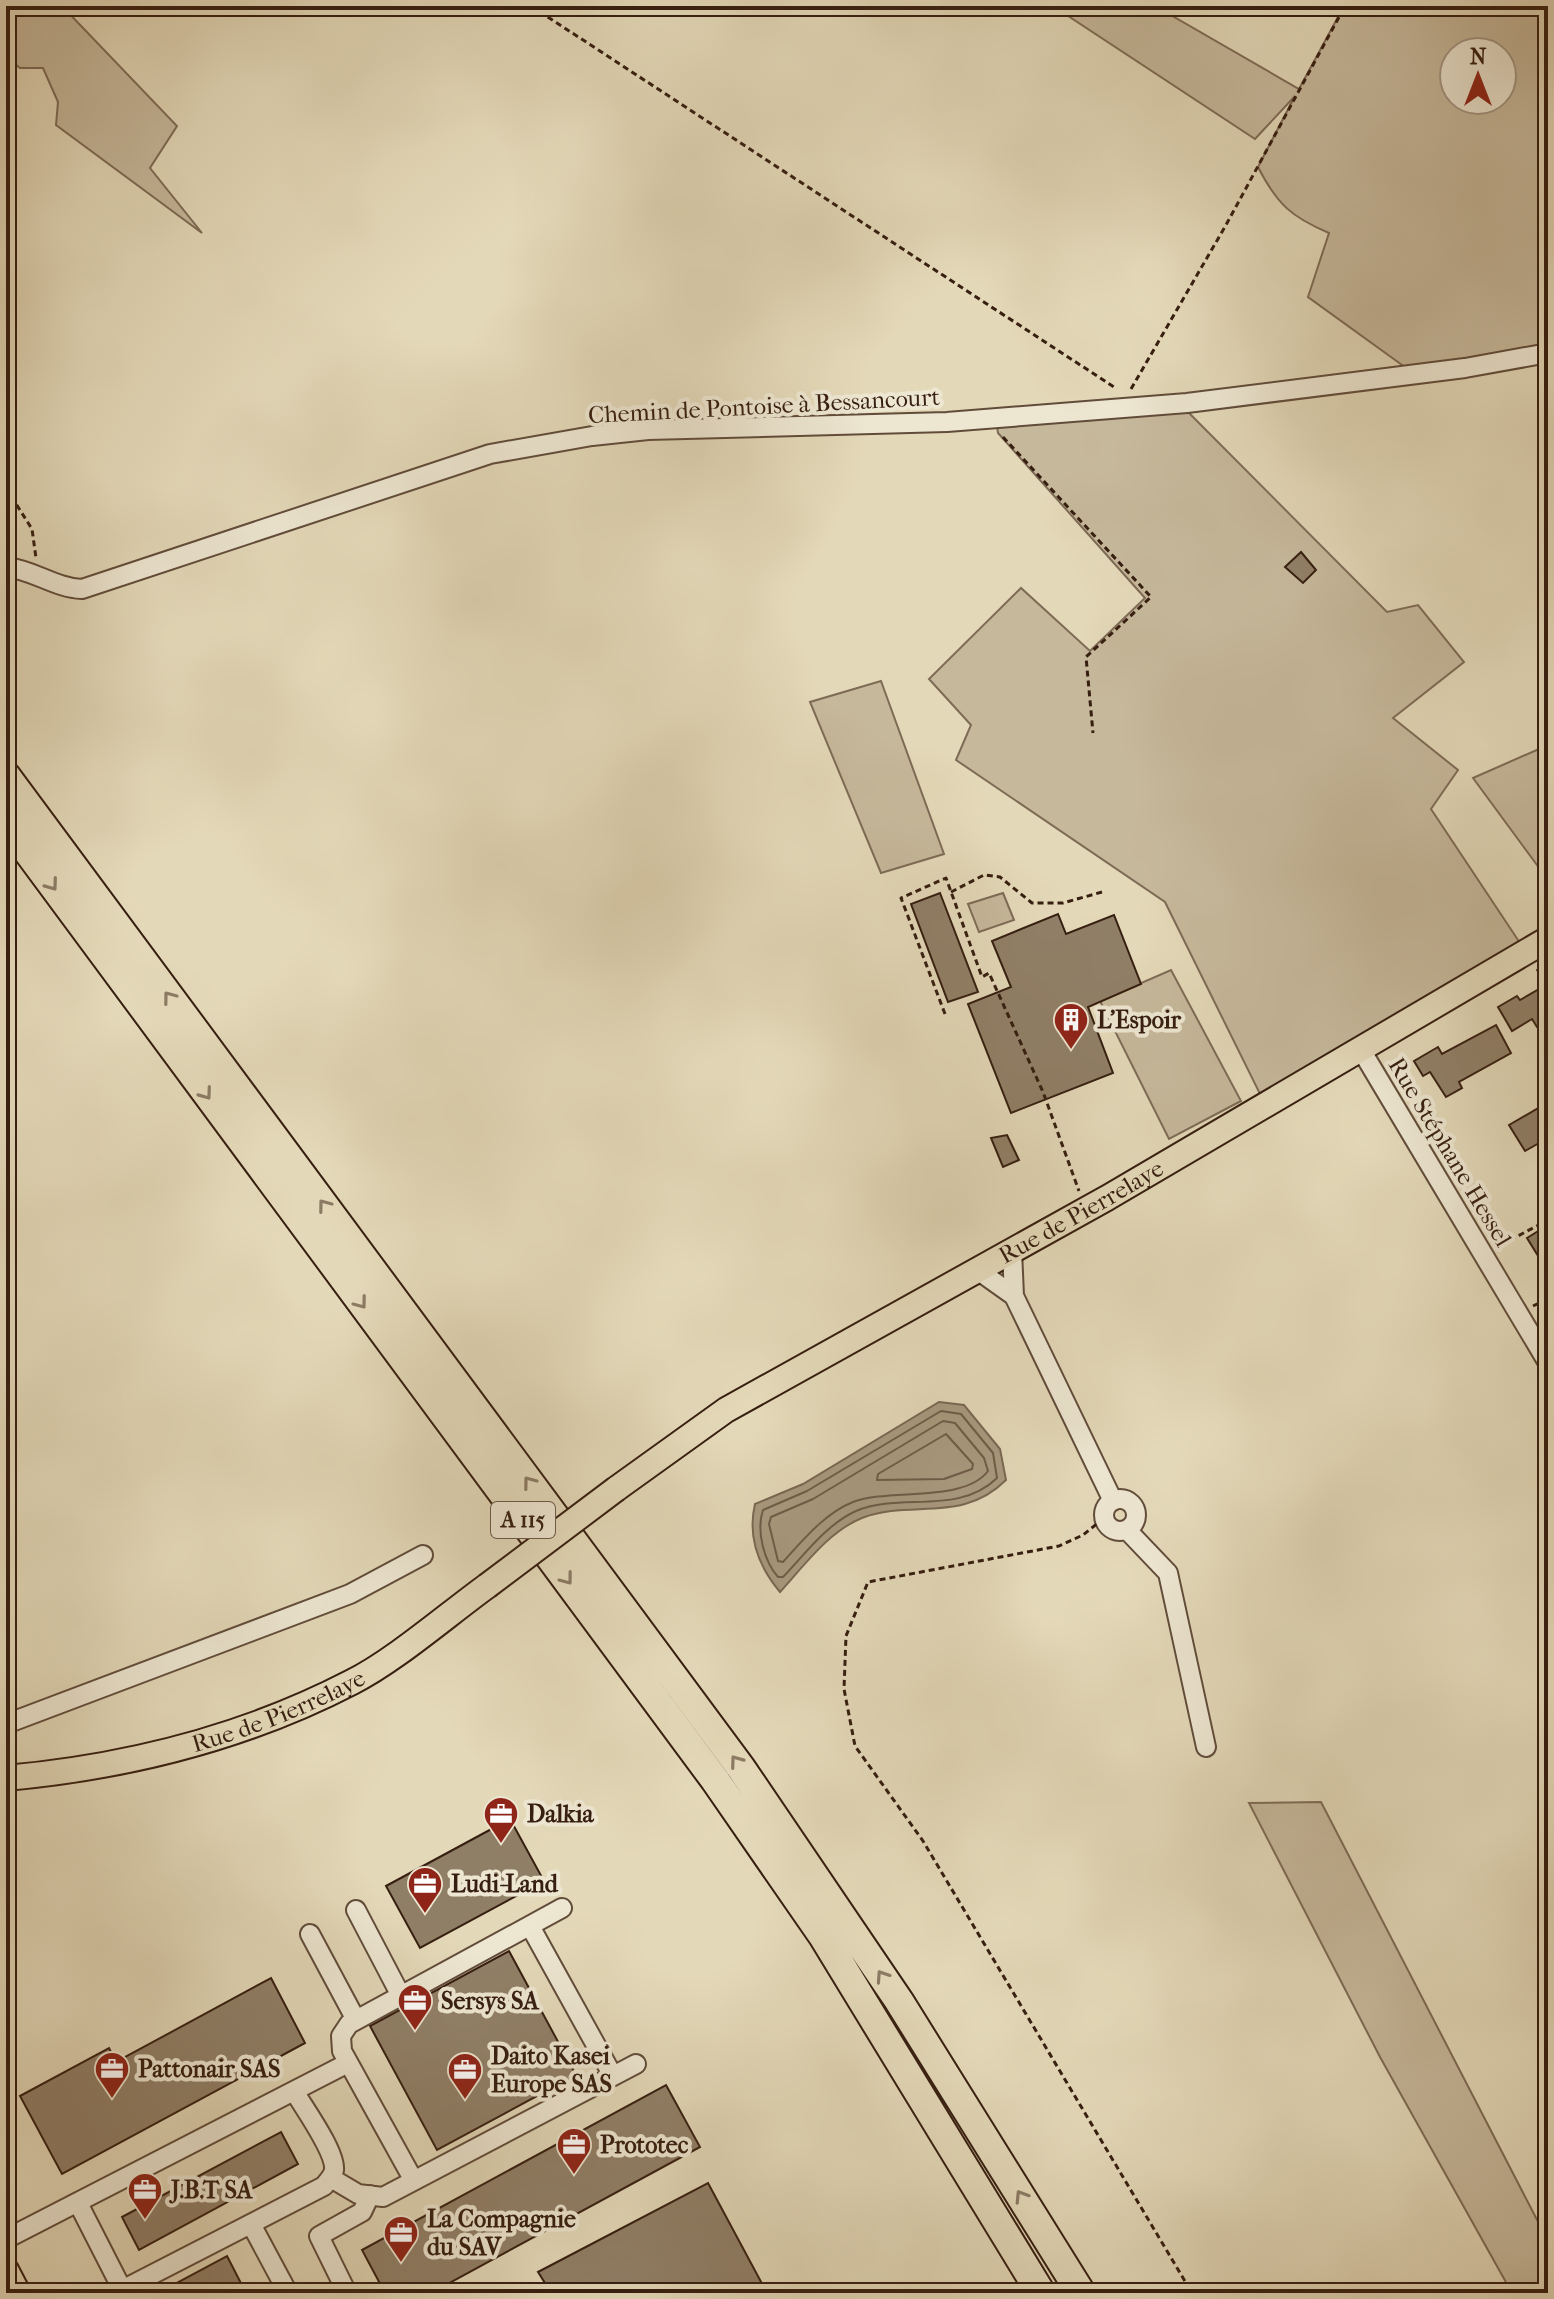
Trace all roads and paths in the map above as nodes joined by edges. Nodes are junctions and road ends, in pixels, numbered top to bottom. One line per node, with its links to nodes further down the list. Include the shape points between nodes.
1 (531, 6): 2 (path, via 1127,396)
2 (1345, 6)
3 (1548, 353): 4 (street, Chemin de Pontoise à Bessancourt, via 1187,403)
4 (987, 420): 7 (street, Chemin de Pontoise à Bessancourt, via 648,430 578,438 490,454 82,589 69,589); 8 (path, via 1151,597 1086,657)
5 (6, 488): 7 (path, via 32,529)
6 (6, 567): 7 (street, Chemin de Pontoise à Bessancourt)
7 (35, 573)
8 (1093, 733)
9 (6, 776): 54 (highway, A 115, one-way to 9, via 899,2001 741,1768)
10 (6, 822): 53 (highway, A 115, one-way to 53, via 715,1780 823,1936)
11 (951, 892): 12 (path, via 984,875 1000,877 1032,903 1063,903); 14 (path, via 946,878 901,898); 18 (path, via 982,977 989,973 1043,1092)
12 (1102, 892)
13 (1546, 944): 15 (main road, Rue de Pierrelaye)
14 (945, 1014)
15 (1360, 1048): 18 (main road, Rue de Pierrelaye); 21 (street, Rue Stéphane Hessel)
16 (1542, 1200): 17 (path)
17 (1548, 1209)
18 (1086, 1210): 20 (main road, Rue de Pierrelaye)
19 (1548, 1220): 21 (path)
20 (1012, 1250): 22 (main road, Rue de Pierrelaye); 23 (street)
21 (1484, 1255): 26 (street, Rue Stéphane Hessel)
22 (976, 1269): 23 (street); 34 (main road, Rue de Pierrelaye, bridge, via 726,1410 355,1681 193,1746)
23 (1014, 1296): 29 (street)
24 (1548, 1299): 25 (path)
25 (1527, 1309)
26 (1548, 1363)
27 (1548, 1387): 28 (path)
28 (1543, 1390)
29 (1108, 1510): 30 (street, via 1108,1526); 30 (street, via 1132,1504 1136,1518); 64 (path, via 1083,1535 1059,1546 868,1582 846,1636 844,1689 855,1746 923,1841)
30 (1127, 1530): 33 (street, via 1168,1573)
31 (423, 1555): 32 (street, via 350,1594)
32 (6, 1724)
33 (1206, 1747)
34 (43, 1774): 35 (main road, Rue de Pierrelaye); 36 (main road, Rue de Pierrelaye)
35 (6, 1778)
36 (6, 1785)
37 (562, 1908): 39 (street)
38 (356, 1910): 41 (street)
39 (530, 1926): 41 (street); 45 (street)
40 (310, 1934): 42 (street)
41 (401, 1996): 42 (street)
42 (356, 2020): 43 (street, via 341,2036)
43 (348, 2063): 46 (street); 48 (street)
44 (636, 2064): 45 (street)
45 (613, 2076): 48 (street)
46 (294, 2091): 47 (street, via 330,2154); 50 (street)
47 (331, 2178): 49 (street); 51 (street)
48 (414, 2181): 49 (street, via 383,2197)
49 (370, 2195): 59 (street, via 362,2212 319,2236)
50 (78, 2203): 52 (street); 56 (street)
51 (251, 2224): 56 (street); 58 (street)
52 (6, 2239)
53 (1009, 2239): 60 (highway, via 1012,2262); 61 (highway, A 115)
54 (1063, 2262): 62 (highway, A 115); 63 (highway)
55 (6, 2270): 57 (main road)
56 (123, 2291)
57 (18, 2293)
58 (288, 2293)
59 (347, 2293)
60 (1027, 2293)
61 (1041, 2293)
62 (1081, 2293)
63 (1099, 2293)
64 (1192, 2293)

